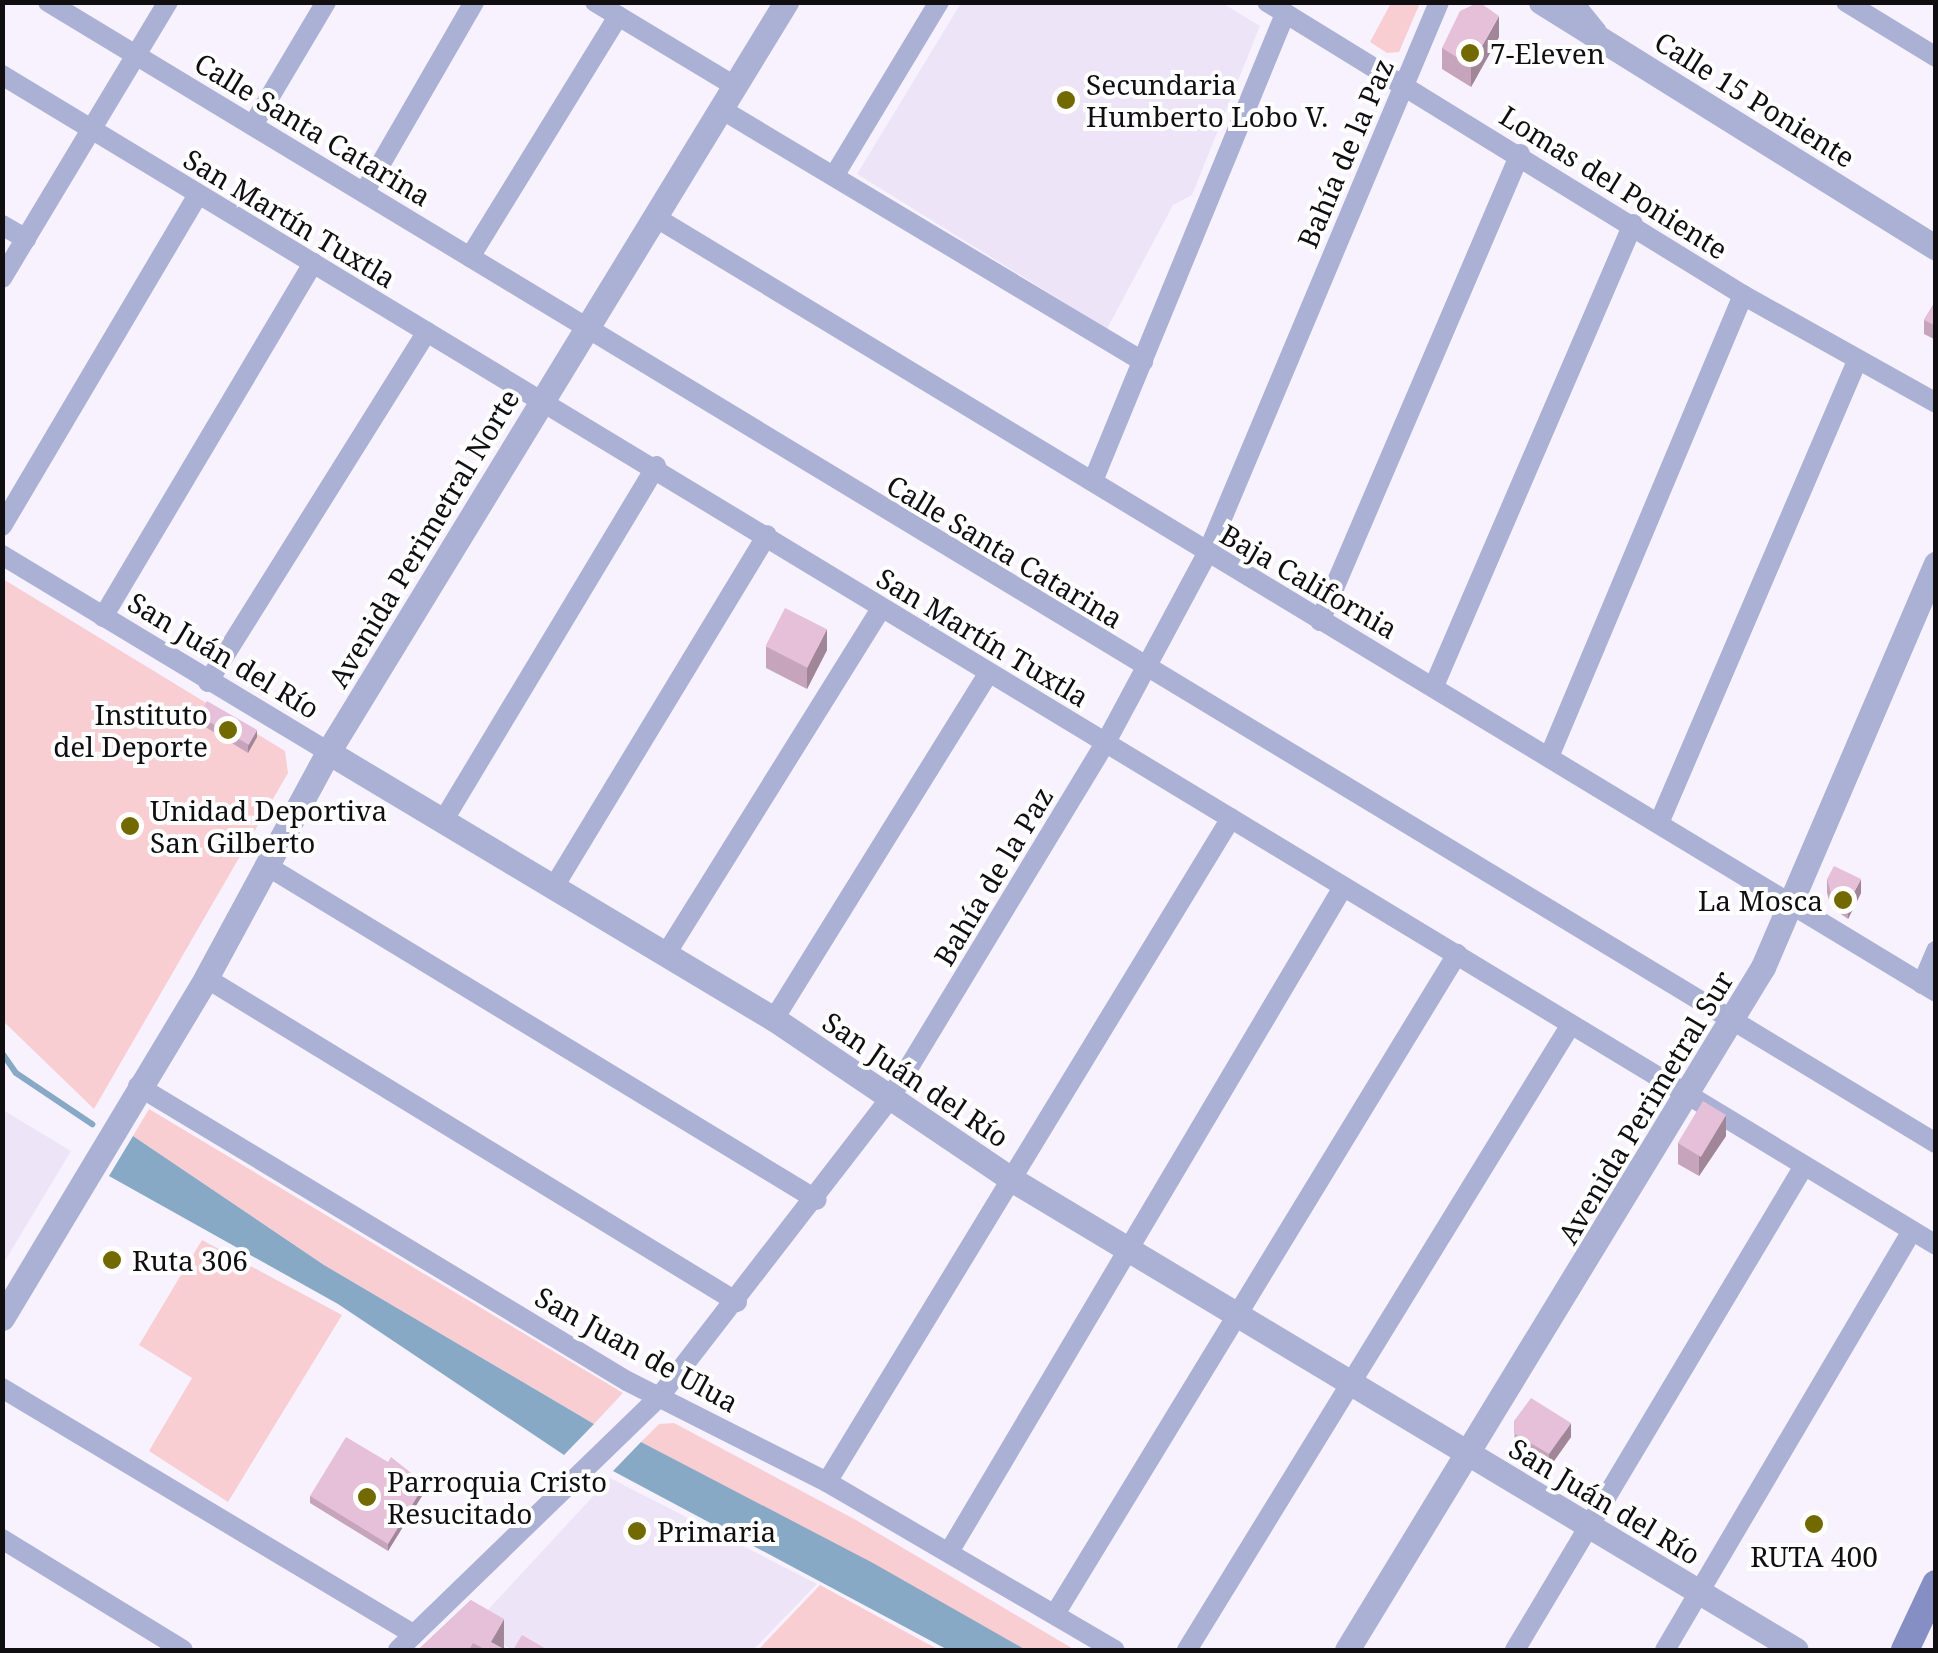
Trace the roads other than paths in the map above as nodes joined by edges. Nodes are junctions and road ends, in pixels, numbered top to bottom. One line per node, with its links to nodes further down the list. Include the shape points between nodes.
1 (48, 2): 15 (street, Calle Santa Catarina)
2 (168, 2): 15 (street)
3 (326, 2): 21 (street)
4 (474, 2): 25 (street)
5 (596, 2): 13 (street)
6 (786, 2): 18 (street, Avenida Perimetral Norte)
7 (939, 2): 24 (street)
8 (1439, 2): 19 (street, Bahía de la Paz)
9 (1541, 2): 14 (street, Calle 15 Poniente)
10 (1573, 2): 14 (street)
11 (1846, 2): 16 (street)
12 (1276, 8): 19 (street, Lomas del Poniente); 39 (street)
13 (618, 16): 18 (street); 32 (street)
14 (1602, 38): 31 (street, Calle 15 Poniente)
15 (137, 56): 21 (street, Calle Santa Catarina); 22 (street)
16 (1936, 58)
17 (2, 75): 22 (street, San Martín Tuxtla)
18 (734, 86): 20 (street, Avenida Perimetral Norte)
19 (1404, 86): 23 (street, Lomas del Poniente); 46 (street, Bahía de la Paz)
20 (721, 109): 24 (street); 27 (street, Avenida Perimetral Norte)
21 (253, 124): 25 (street, Calle Santa Catarina)
22 (91, 130): 26 (street, San Martín Tuxtla); 30 (street)
23 (1520, 154): 28 (street, Lomas del Poniente); 51 (street)
24 (834, 176): 39 (street)
25 (365, 191): 32 (street, Calle Santa Catarina)
26 (198, 195): 33 (street, San Martín Tuxtla); 44 (street)
27 (655, 217): 36 (street, Avenida Perimetral Norte); 43 (street, Baja California)
28 (1633, 224): 35 (street, Lomas del Poniente); 55 (street)
29 (2, 225): 30 (street)
30 (26, 240): 34 (street)
31 (1936, 248)
32 (470, 257): 36 (street, Calle Santa Catarina)
33 (313, 263): 37 (street, San Martín Tuxtla); 50 (street)
34 (2, 278)
35 (1743, 294): 38 (street, Lomas del Poniente); 58 (street)
36 (585, 330): 40 (street, Avenida Perimetral Norte); 52 (street, Calle Santa Catarina)
37 (427, 332): 40 (street, San Martín Tuxtla); 54 (street)
38 (1857, 360): 41 (street, Lomas del Poniente); 61 (street)
39 (1143, 362): 43 (street)
40 (542, 398): 42 (street, San Martín Tuxtla); 57 (street, Avenida Perimetral Norte)
41 (1936, 403)
42 (656, 466): 45 (street, San Martín Tuxtla); 60 (street)
43 (1092, 480): 46 (street, Baja California)
44 (2, 526)
45 (767, 534): 49 (street, San Martín Tuxtla); 63 (street)
46 (1207, 554): 51 (street, Baja California); 52 (street, Bahía de la Paz)
47 (2, 555): 50 (street, San Juán del Río)
48 (1936, 564): 65 (street, Avenida Perimetral Sur)
49 (880, 610): 53 (street, San Martín Tuxtla); 67 (street)
50 (103, 617): 54 (street, San Juán del Río)
51 (1320, 621): 55 (street, Baja California)
52 (1146, 668): 56 (street, Bahía de la Paz); 72 (street, Calle Santa Catarina)
53 (988, 674): 56 (street, San Martín Tuxtla); 71 (street)
54 (208, 682): 57 (street, San Juán del Río)
55 (1434, 686): 58 (street, Baja California)
56 (1106, 742): 59 (street, San Martín Tuxtla); 76 (street, Bahía de la Paz)
57 (328, 752): 60 (street, San Juán del Río); 62 (street, Avenida Perimetral Norte)
58 (1549, 757): 61 (street, Baja California)
59 (1231, 818): 64 (street, San Martín Tuxtla); 79 (street)
60 (442, 821): 63 (street, San Juán del Río)
61 (1660, 823): 65 (street, Baja California)
62 (267, 866): 69 (street, Avenida Perimetral Norte); 80 (street)
63 (555, 885): 67 (street, San Juán del Río)
64 (1343, 886): 68 (street, San Martín Tuxtla); 83 (street)
65 (1789, 907): 70 (street, Baja California); 72 (street, Avenida Perimetral Sur)
66 (1936, 950): 70 (street)
67 (666, 954): 71 (street, San Juán del Río)
68 (1456, 954): 73 (street, San Martín Tuxtla); 85 (street)
69 (206, 978): 74 (street, Avenida Perimetral Norte); 84 (street)
70 (1929, 988)
71 (774, 1019): 76 (street, San Juán del Río)
72 (1730, 1023): 75 (street, Avenida Perimetral Sur); 77 (street, Calle Santa Catarina)
73 (1570, 1026): 75 (street, San Martín Tuxtla); 87 (street)
74 (138, 1086): 86 (street, Avenida Perimetral Norte); 89 (street, San Juan de Ulua)
75 (1689, 1095): 78 (street, San Martín Tuxtla); 90 (street, Avenida Perimetral Sur)
76 (890, 1100): 79 (street, San Juán del Río); 80 (street, Bahía de la Paz)
77 (1936, 1143)
78 (1804, 1166): 81 (street, San Martín Tuxtla); 92 (street)
79 (1012, 1179): 83 (street, San Juán del Río); 91 (street)
80 (817, 1200): 84 (street, Bahía de la Paz)
81 (1912, 1231): 82 (street, San Martín Tuxtla); 96 (street)
82 (1936, 1245)
83 (1124, 1247): 85 (street, San Juán del Río); 94 (street)
84 (737, 1302): 89 (street, Bahía de la Paz)
85 (1236, 1313): 87 (street, San Juán del Río); 97 (street)
86 (2, 1318)
87 (1346, 1383): 90 (street, San Juán del Río); 101 (street)
88 (2, 1388): 98 (street)
89 (660, 1396): 91 (street, San Juan de Ulua); 98 (street, Bahía de la Paz)
90 (1468, 1454): 92 (street, San Juán del Río); 102 (street, Avenida Perimetral Sur)
91 (827, 1482): 94 (street, San Juan de Ulua)
92 (1592, 1526): 96 (street, San Juán del Río); 103 (street)
93 (2, 1538): 99 (street)
94 (948, 1552): 97 (street, San Juan de Ulua)
95 (1936, 1584): 106 (main road)
96 (1699, 1592): 104 (street); 105 (street, San Juán del Río)
97 (1055, 1614): 100 (street, San Juan de Ulua)
98 (406, 1643)
99 (183, 1650)
100 (1115, 1650)
101 (1187, 1650)
102 (1347, 1650)
103 (1515, 1650)
104 (1665, 1650)
105 (1796, 1650)
106 (1905, 1650)

